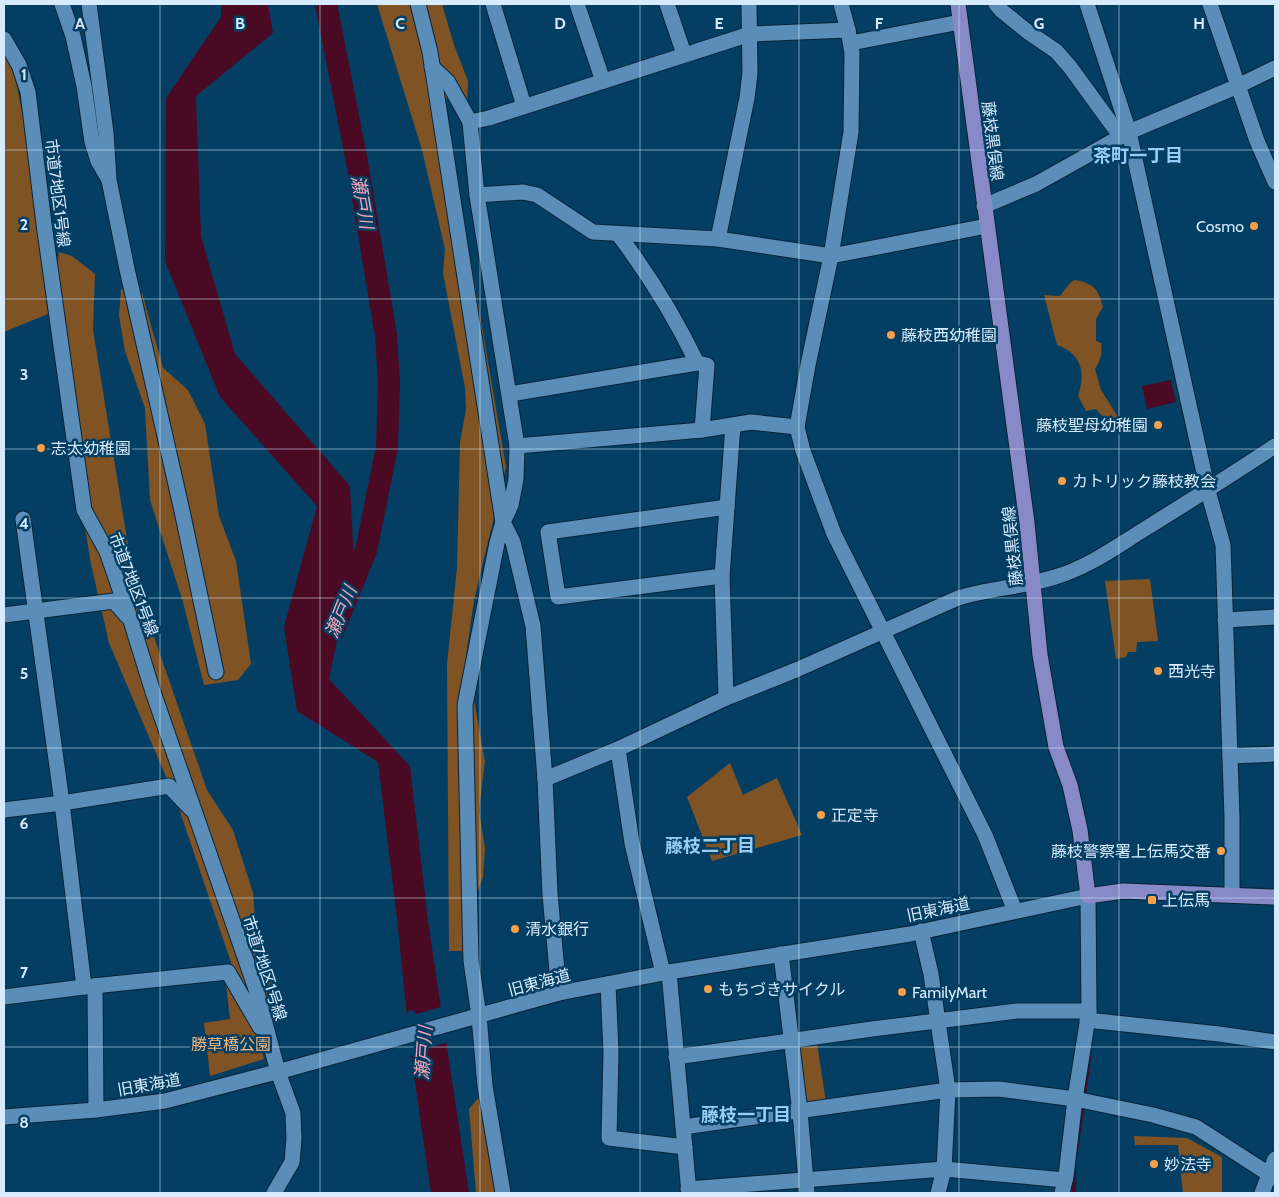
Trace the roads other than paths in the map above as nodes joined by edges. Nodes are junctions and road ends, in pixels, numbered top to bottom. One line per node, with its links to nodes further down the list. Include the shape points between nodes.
1 (62, 4): 26 (street, via 84,86 92,142)
2 (89, 4): 26 (street)
3 (418, 4): 18 (street)
4 (493, 4): 22 (street)
5 (577, 4): 20 (street)
6 (667, 4): 17 (street)
7 (749, 4): 14 (street)
8 (841, 4): 15 (street)
9 (958, 4): 13 (main road, 藤枝黒俣線)
10 (996, 4): 24 (street, via 1056,51)
11 (1087, 4): 24 (street)
12 (1210, 4): 21 (street)
13 (960, 22): 15 (street); 29 (main road, 藤枝黒俣線)
14 (750, 34): 15 (street); 17 (street); 32 (street, via 747,98)
15 (850, 36): 33 (street, via 851,132)
16 (4, 39): 51 (street, 市道7地区1号線, via 19,65 28,92 84,510 106,552)
17 (684, 54): 20 (street)
18 (432, 67): 23 (street, via 448,82); 44 (street)
19 (1275, 68): 21 (street)
20 (603, 81): 22 (street)
21 (1238, 86): 24 (street); 25 (street)
22 (524, 106): 23 (street)
23 (470, 122): 28 (street)
24 (1125, 135): 29 (street, via 1036,184); 41 (street)
25 (1272, 176): 27 (street)
26 (109, 180): 53 (street)
27 (1275, 194)
28 (477, 195): 31 (street, via 523,192 537,195 593,232); 35 (street)
29 (984, 206): 30 (main road, 藤枝黒俣線)
30 (986, 226): 33 (street); 46 (main road, 藤枝黒俣線)
31 (618, 234): 32 (street); 34 (street, via 647,274)
32 (718, 239): 33 (street)
33 (831, 256): 37 (street)
34 (697, 363): 35 (street); 38 (street, via 707,365)
35 (510, 394): 39 (street)
36 (733, 425): 37 (street, via 751,422); 38 (street); 42 (street)
37 (798, 427): 52 (street, via 803,451 834,534)
38 (702, 430): 39 (street)
39 (517, 446): 44 (street, via 511,505)
40 (1275, 446): 41 (street)
41 (1208, 490): 46 (street, via 1099,558 1056,577); 50 (street, via 1223,545)
42 (727, 507): 45 (street); 45 (street, via 548,532 558,597)
43 (23, 519): 47 (street)
44 (503, 522): 58 (street, via 513,542 533,626); 74 (street, via 466,704)
45 (722, 576): 54 (street)
46 (1033, 582): 52 (street, via 958,598); 63 (main road, 藤枝黒俣線, via 1049,710 1080,830)
47 (35, 611): 48 (street); 51 (street, via 114,601); 59 (street)
48 (4, 615)
49 (1275, 617): 50 (street)
50 (1225, 620): 57 (street)
51 (131, 621): 61 (street, 市道7地区1号線)
52 (883, 631): 54 (street); 65 (street, via 985,835)
53 (216, 672)
54 (726, 698): 55 (street)
55 (618, 749): 58 (street); 68 (street, via 632,843)
56 (1275, 754): 57 (street)
57 (1230, 756): 62 (street)
58 (545, 780): 71 (street)
59 (62, 803): 60 (street); 61 (street, via 170,786); 70 (street)
60 (4, 810)
61 (194, 812): 78 (street, 市道7地区1号線, via 256,989)
62 (1232, 894): 63 (main road, via 1123,891); 64 (main road)
63 (1088, 896): 65 (street, 旧東海道); 73 (street)
64 (1275, 897)
65 (1014, 911): 66 (street, 旧東海道)
66 (920, 931): 67 (street, 旧東海道); 75 (street)
67 (781, 954): 68 (street, 旧東海道); 76 (street)
68 (666, 972): 69 (street, 旧東海道); 79 (street)
69 (608, 984): 71 (street, 旧東海道); 87 (street, via 611,1052 609,1138)
70 (89, 987): 72 (street); 78 (street, via 228,972); 83 (street)
71 (559, 993): 74 (street, 旧東海道)
72 (4, 997)
73 (1088, 1016): 75 (street, via 1017,1011); 77 (street); 82 (street)
74 (472, 1018): 80 (street, 旧東海道); 97 (street)
75 (938, 1022): 76 (street); 81 (street)
76 (792, 1041): 79 (street); 84 (street)
77 (1275, 1042)
78 (270, 1043): 80 (street, 市道7地区1号線)
79 (676, 1057): 86 (street)
80 (285, 1070): 83 (street, 旧東海道, via 165,1101); 89 (street, 市道7地区1号線, via 293,1113)
81 (948, 1090): 82 (street, via 999,1089); 84 (street); 90 (street)
82 (1075, 1099): 91 (street, via 1152,1114 1196,1127); 93 (street)
83 (96, 1110): 85 (street, 旧東海道)
84 (800, 1112): 86 (street); 92 (street)
85 (4, 1117)
86 (683, 1127): 87 (street)
87 (685, 1148): 94 (street)
88 (1275, 1160): 91 (street)
89 (292, 1162): 95 (street); 96 (street, 市道7地区1号線)
90 (944, 1169): 92 (street); 93 (street); 98 (street)
91 (1272, 1176): 99 (street)
92 (806, 1186): 94 (street)
93 (1063, 1187)
94 (688, 1191)
95 (274, 1193)
96 (285, 1193)
97 (503, 1193)
98 (938, 1193)
99 (1262, 1193)

